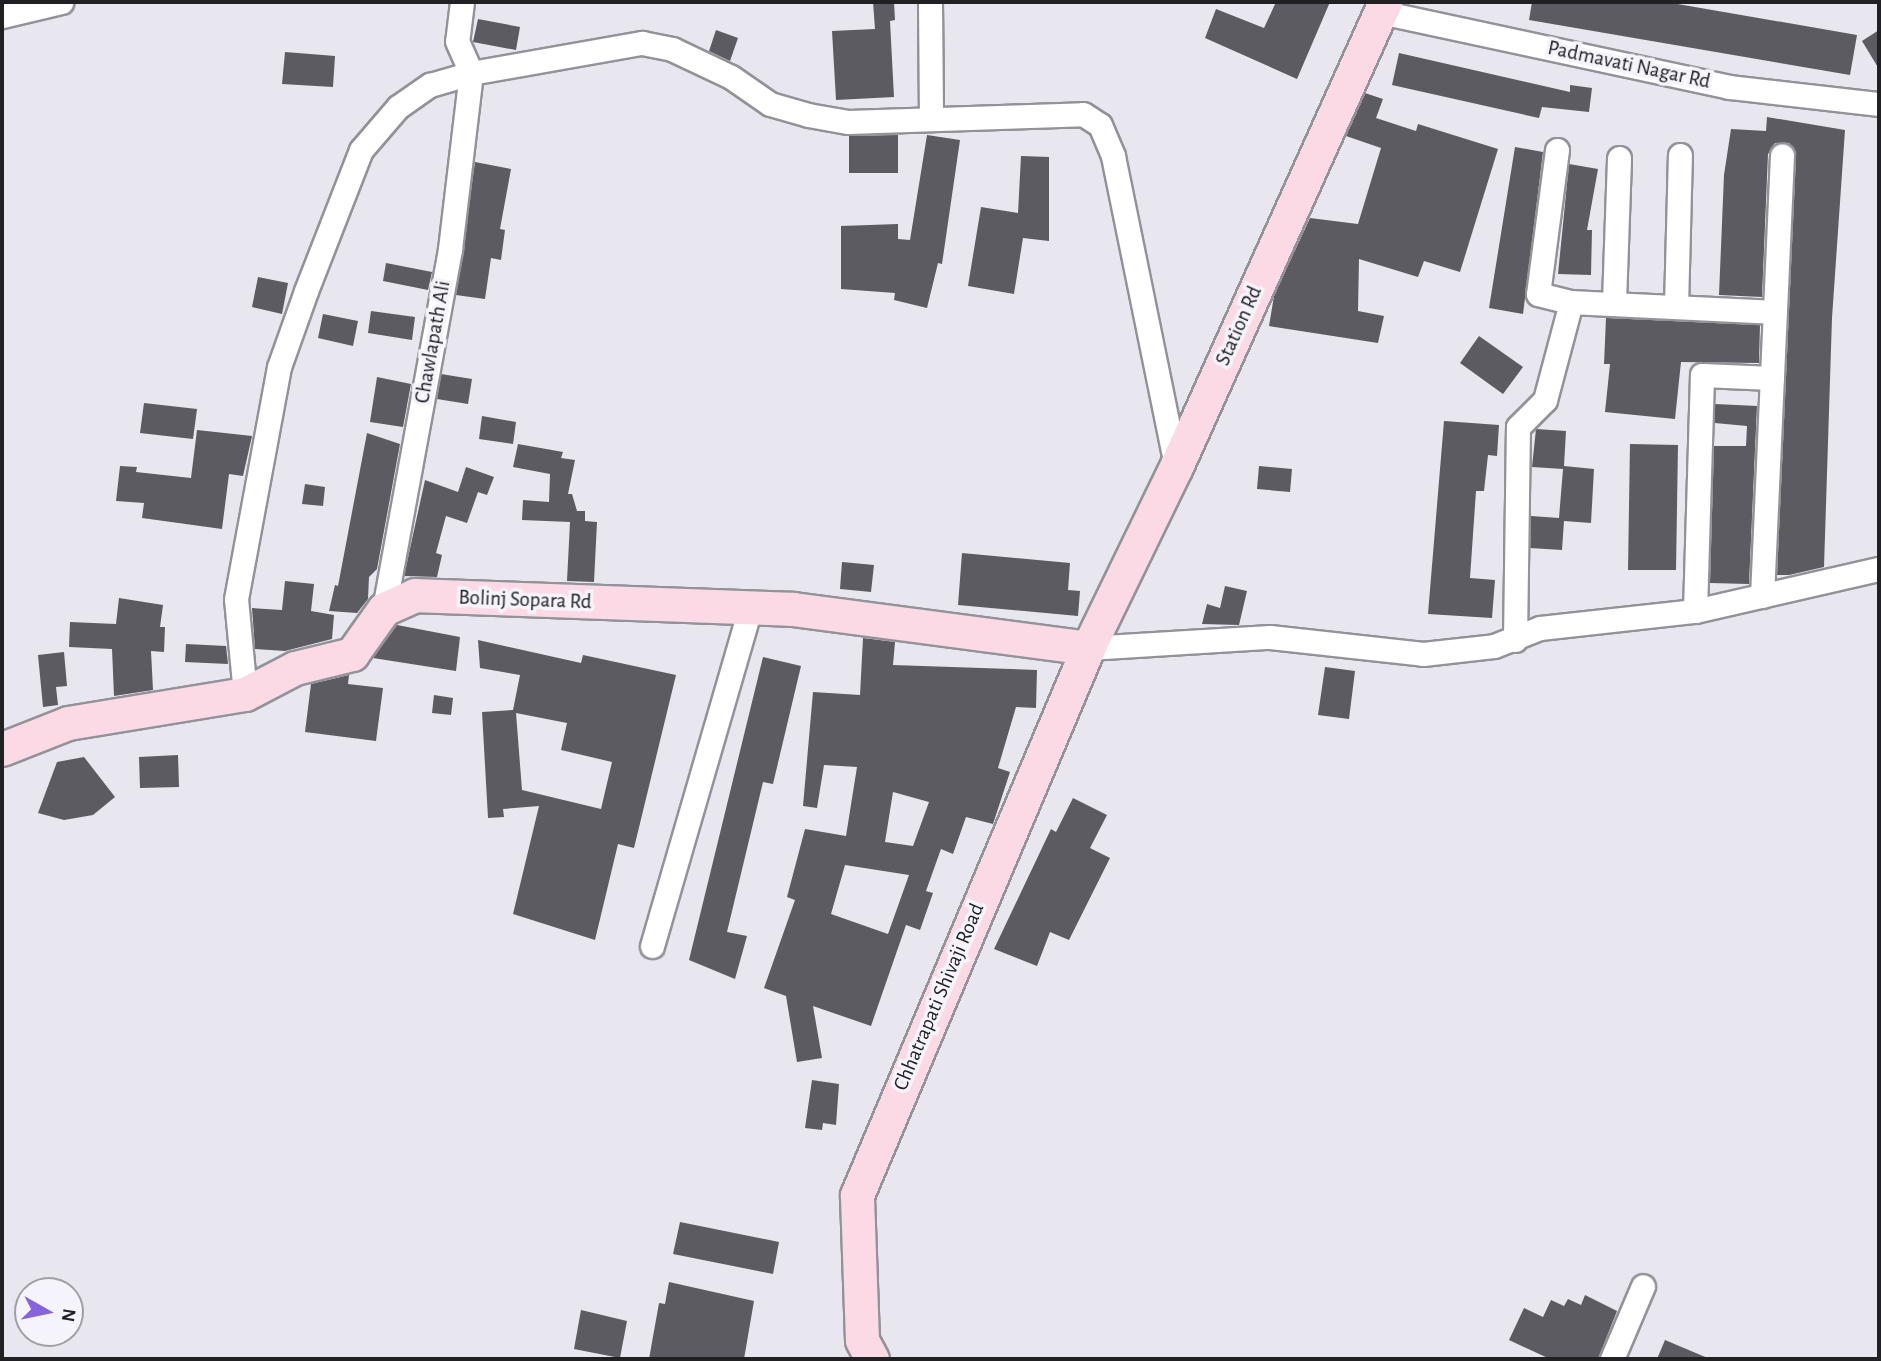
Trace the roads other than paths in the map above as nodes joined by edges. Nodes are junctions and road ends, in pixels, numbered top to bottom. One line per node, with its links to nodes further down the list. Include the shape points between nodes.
1 (61, 2): 5 (street)
2 (462, 2): 6 (street, via 457,41)
3 (930, 2): 8 (street)
4 (1383, 7): 7 (street, Padmavati Nagar Rd, via 1729,86); 18 (main road, Station Rd)
5 (2, 16)
6 (471, 73): 8 (street, via 642,43 672,50 731,77 770,104 808,115 848,122); 21 (street, Chawlapath Ali, via 450,249); 26 (street, via 430,85 398,107 361,150 306,291 279,367 236,599)
7 (1879, 104)
8 (931, 119): 18 (street, via 1083,114 1100,125 1113,156)
9 (1557, 150): 13 (street, via 1538,293)
10 (1680, 155): 15 (street)
11 (1782, 155): 16 (street)
12 (1619, 158): 14 (street)
13 (1571, 302): 14 (street); 24 (street, via 1545,400 1518,427)
14 (1614, 302): 15 (street)
15 (1676, 306): 16 (street)
16 (1775, 312): 17 (street)
17 (1772, 378): 20 (street); 23 (street, via 1702,375)
18 (1176, 467): 25 (main road, Station Rd)
19 (1879, 569): 20 (street)
20 (1762, 596): 23 (street)
21 (384, 609): 22 (main road, Bolinj Sopara Rd, via 415,595); 26 (main road, via 352,654 295,668)
22 (750, 609): 25 (main road, Bolinj Sopara Rd, via 793,609); 28 (street)
23 (1695, 611): 24 (street, via 1540,628)
24 (1516, 640): 25 (street, via 1423,654 1270,637)
25 (1088, 648): 30 (main road, Chhatrapati Shivaji Road, via 857,1195 862,1339)
26 (245, 694): 27 (main road, via 68,723)
27 (2, 749)
28 (652, 946)
29 (1643, 1286): 31 (street)
30 (872, 1359)
31 (1612, 1359)

